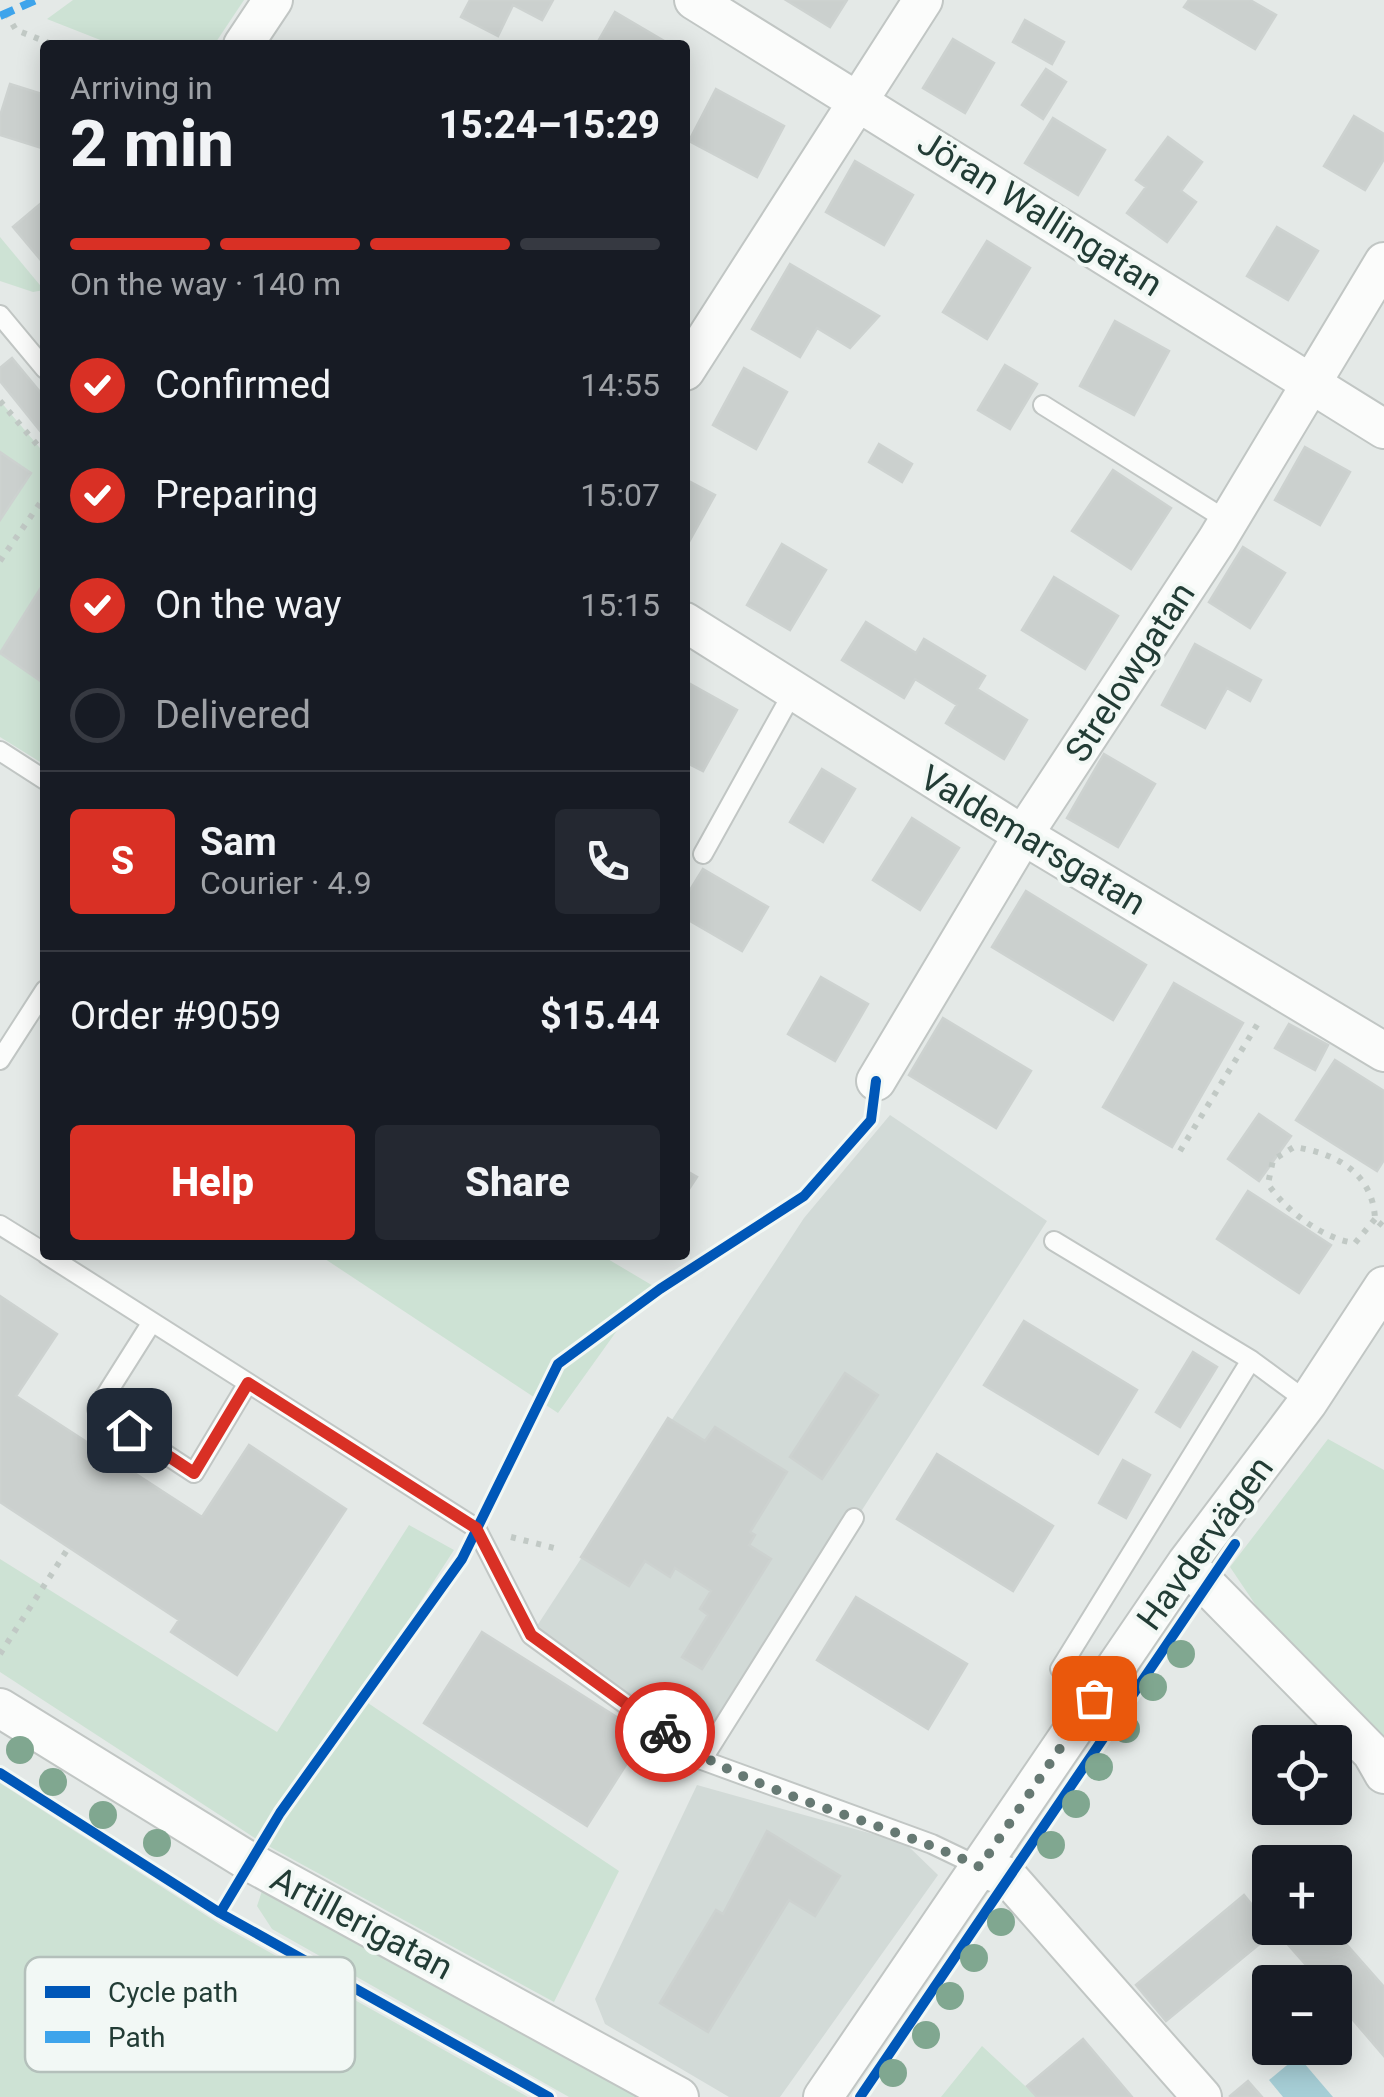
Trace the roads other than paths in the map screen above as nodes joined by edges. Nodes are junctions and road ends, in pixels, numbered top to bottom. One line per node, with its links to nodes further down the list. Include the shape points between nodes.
1 (273, 0): 4 (street)
2 (694, 0): 5 (street, Jöran Wallingatan)
3 (923, 0): 5 (street)
4 (245, 40)
5 (859, 99): 9 (street); 10 (street, Jöran Wallingatan)
6 (1384, 262): 10 (street, Strelowgatan)
7 (0, 315): 8 (lane)
8 (40, 362)
9 (690, 363)
10 (1308, 383): 12 (street, Jöran Wallingatan); 13 (street, Strelowgatan)
11 (1044, 405): 13 (lane)
12 (1384, 430)
13 (1228, 521): 18 (street, Strelowgatan)
14 (690, 625): 15 (street, Valdemarsgatan)
15 (793, 692): 18 (street, Valdemarsgatan); 19 (lane)
16 (0, 751): 17 (lane)
17 (40, 777)
18 (1023, 835): 21 (street, Valdemarsgatan); 23 (street, Strelowgatan)
19 (703, 854)
20 (40, 998): 22 (lane)
21 (1384, 1052)
22 (0, 1060)
23 (876, 1081)
24 (0, 1225): 26 (lane)
25 (1054, 1241): 30 (lane)
26 (40, 1250)
27 (55, 1260): 29 (lane)
28 (1384, 1286): 32 (street, Havdervägen)
29 (152, 1322): 31 (lane); 31 (lane, via 97,1409 194,1473)
30 (1251, 1360): 32 (lane); 35 (lane, via 1060,1668)
31 (248, 1383): 37 (lane, via 476,1528 531,1635)
32 (1308, 1402): 34 (street, Havdervägen)
33 (854, 1518): 37 (lane)
34 (1186, 1564): 35 (street, Havdervägen); 38 (street, via 1372,1752)
35 (1094, 1698): 39 (street, Havdervägen)
36 (0, 1708): 40 (street, Artillerigatan, via 250,1862)
37 (702, 1760): 39 (lane)
38 (1384, 1774)
39 (980, 1867): 41 (street, Havdervägen); 42 (street, via 1008,1877)
40 (680, 2097)
41 (822, 2097)
42 (1202, 2097)

